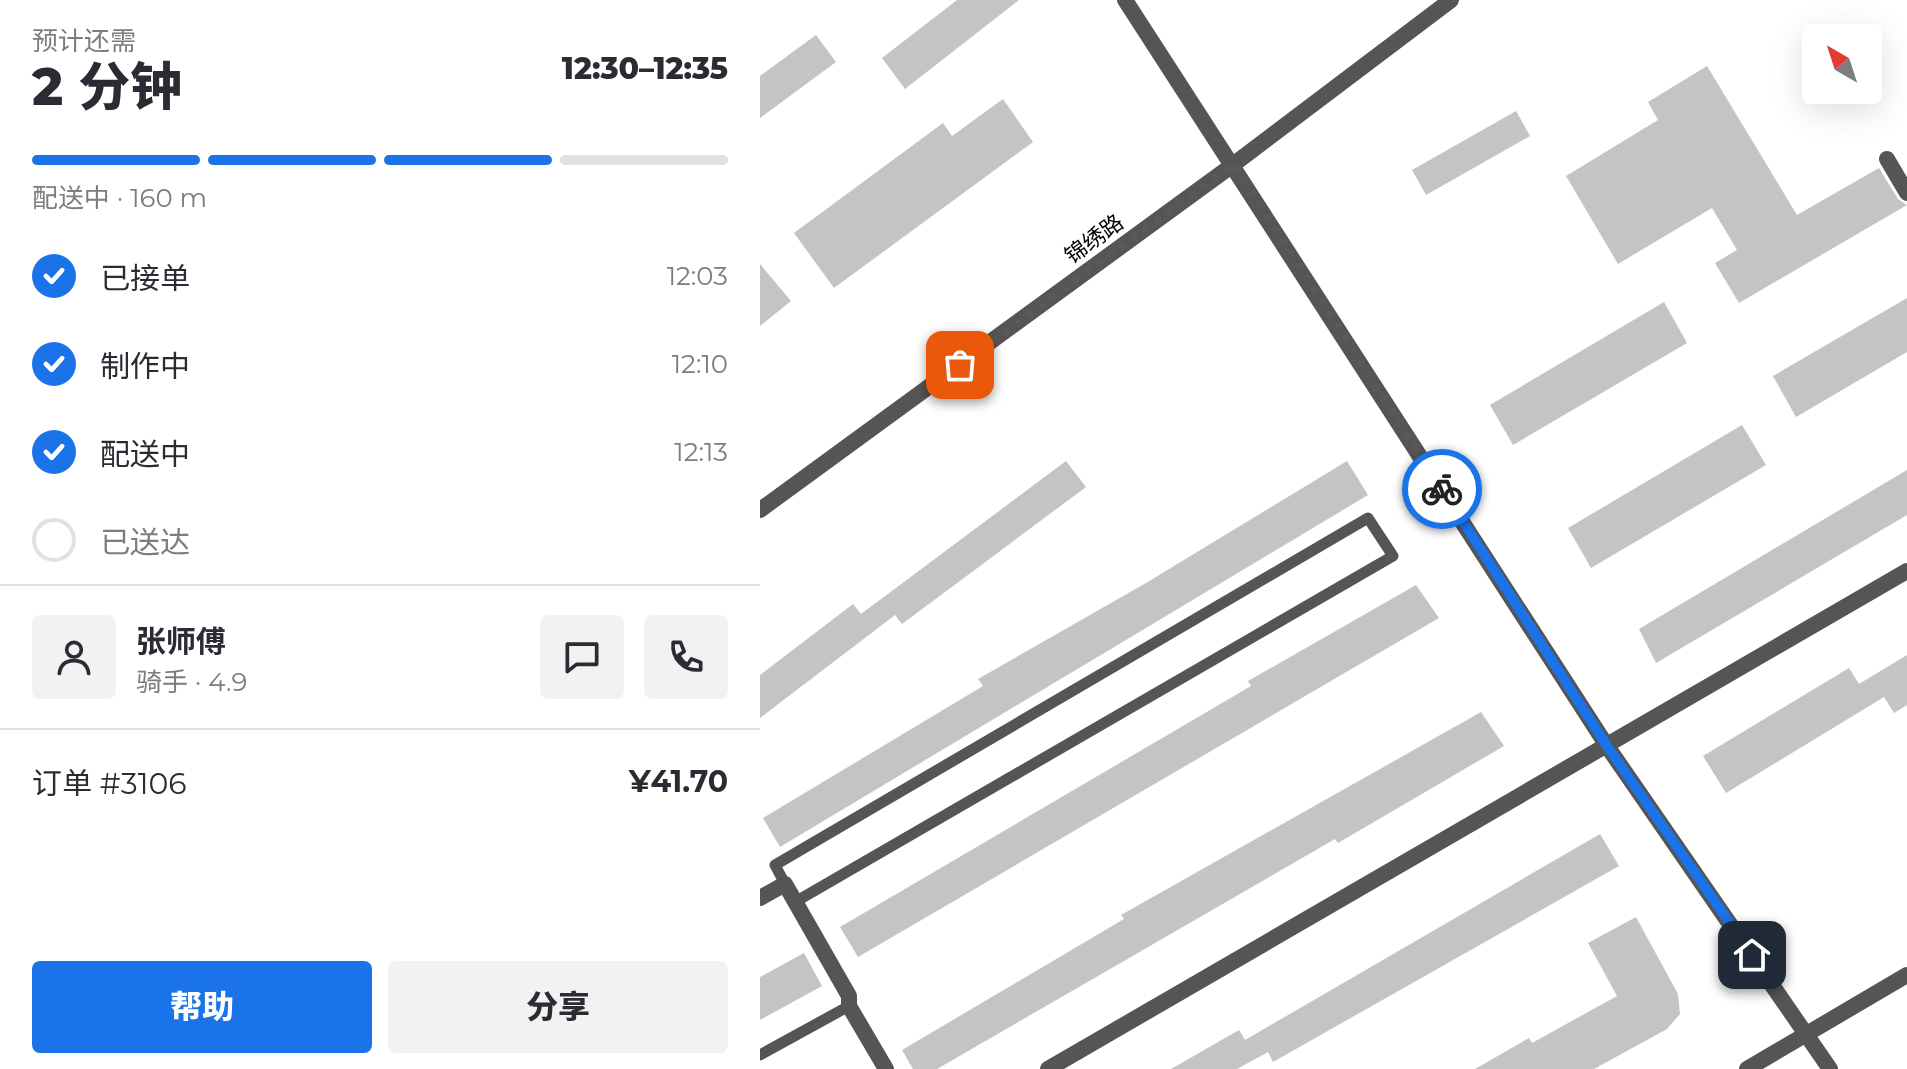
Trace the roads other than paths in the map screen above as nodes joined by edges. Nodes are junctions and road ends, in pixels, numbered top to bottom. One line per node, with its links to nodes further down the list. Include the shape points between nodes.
1 (1125, 0): 4 (street)
2 (1451, 0): 4 (street, 锦绣路)
3 (1887, 159): 5 (street)
4 (1234, 164): 6 (street, 锦绣路); 8 (street)
5 (1907, 193)
6 (760, 510)
7 (1907, 571): 8 (street)
8 (1607, 746): 14 (street); 17 (street)
9 (785, 884): 10 (street); 11 (street); 11 (lane, via 775,865 1368,518 1393,556)
10 (760, 898)
11 (795, 902): 13 (street, via 849,996)
12 (1907, 975): 14 (street)
13 (849, 1006): 15 (lane); 16 (street)
14 (1807, 1033): 18 (street); 19 (street)
15 (760, 1055)
16 (886, 1069)
17 (1048, 1069)
18 (1747, 1069)
19 (1830, 1069)

